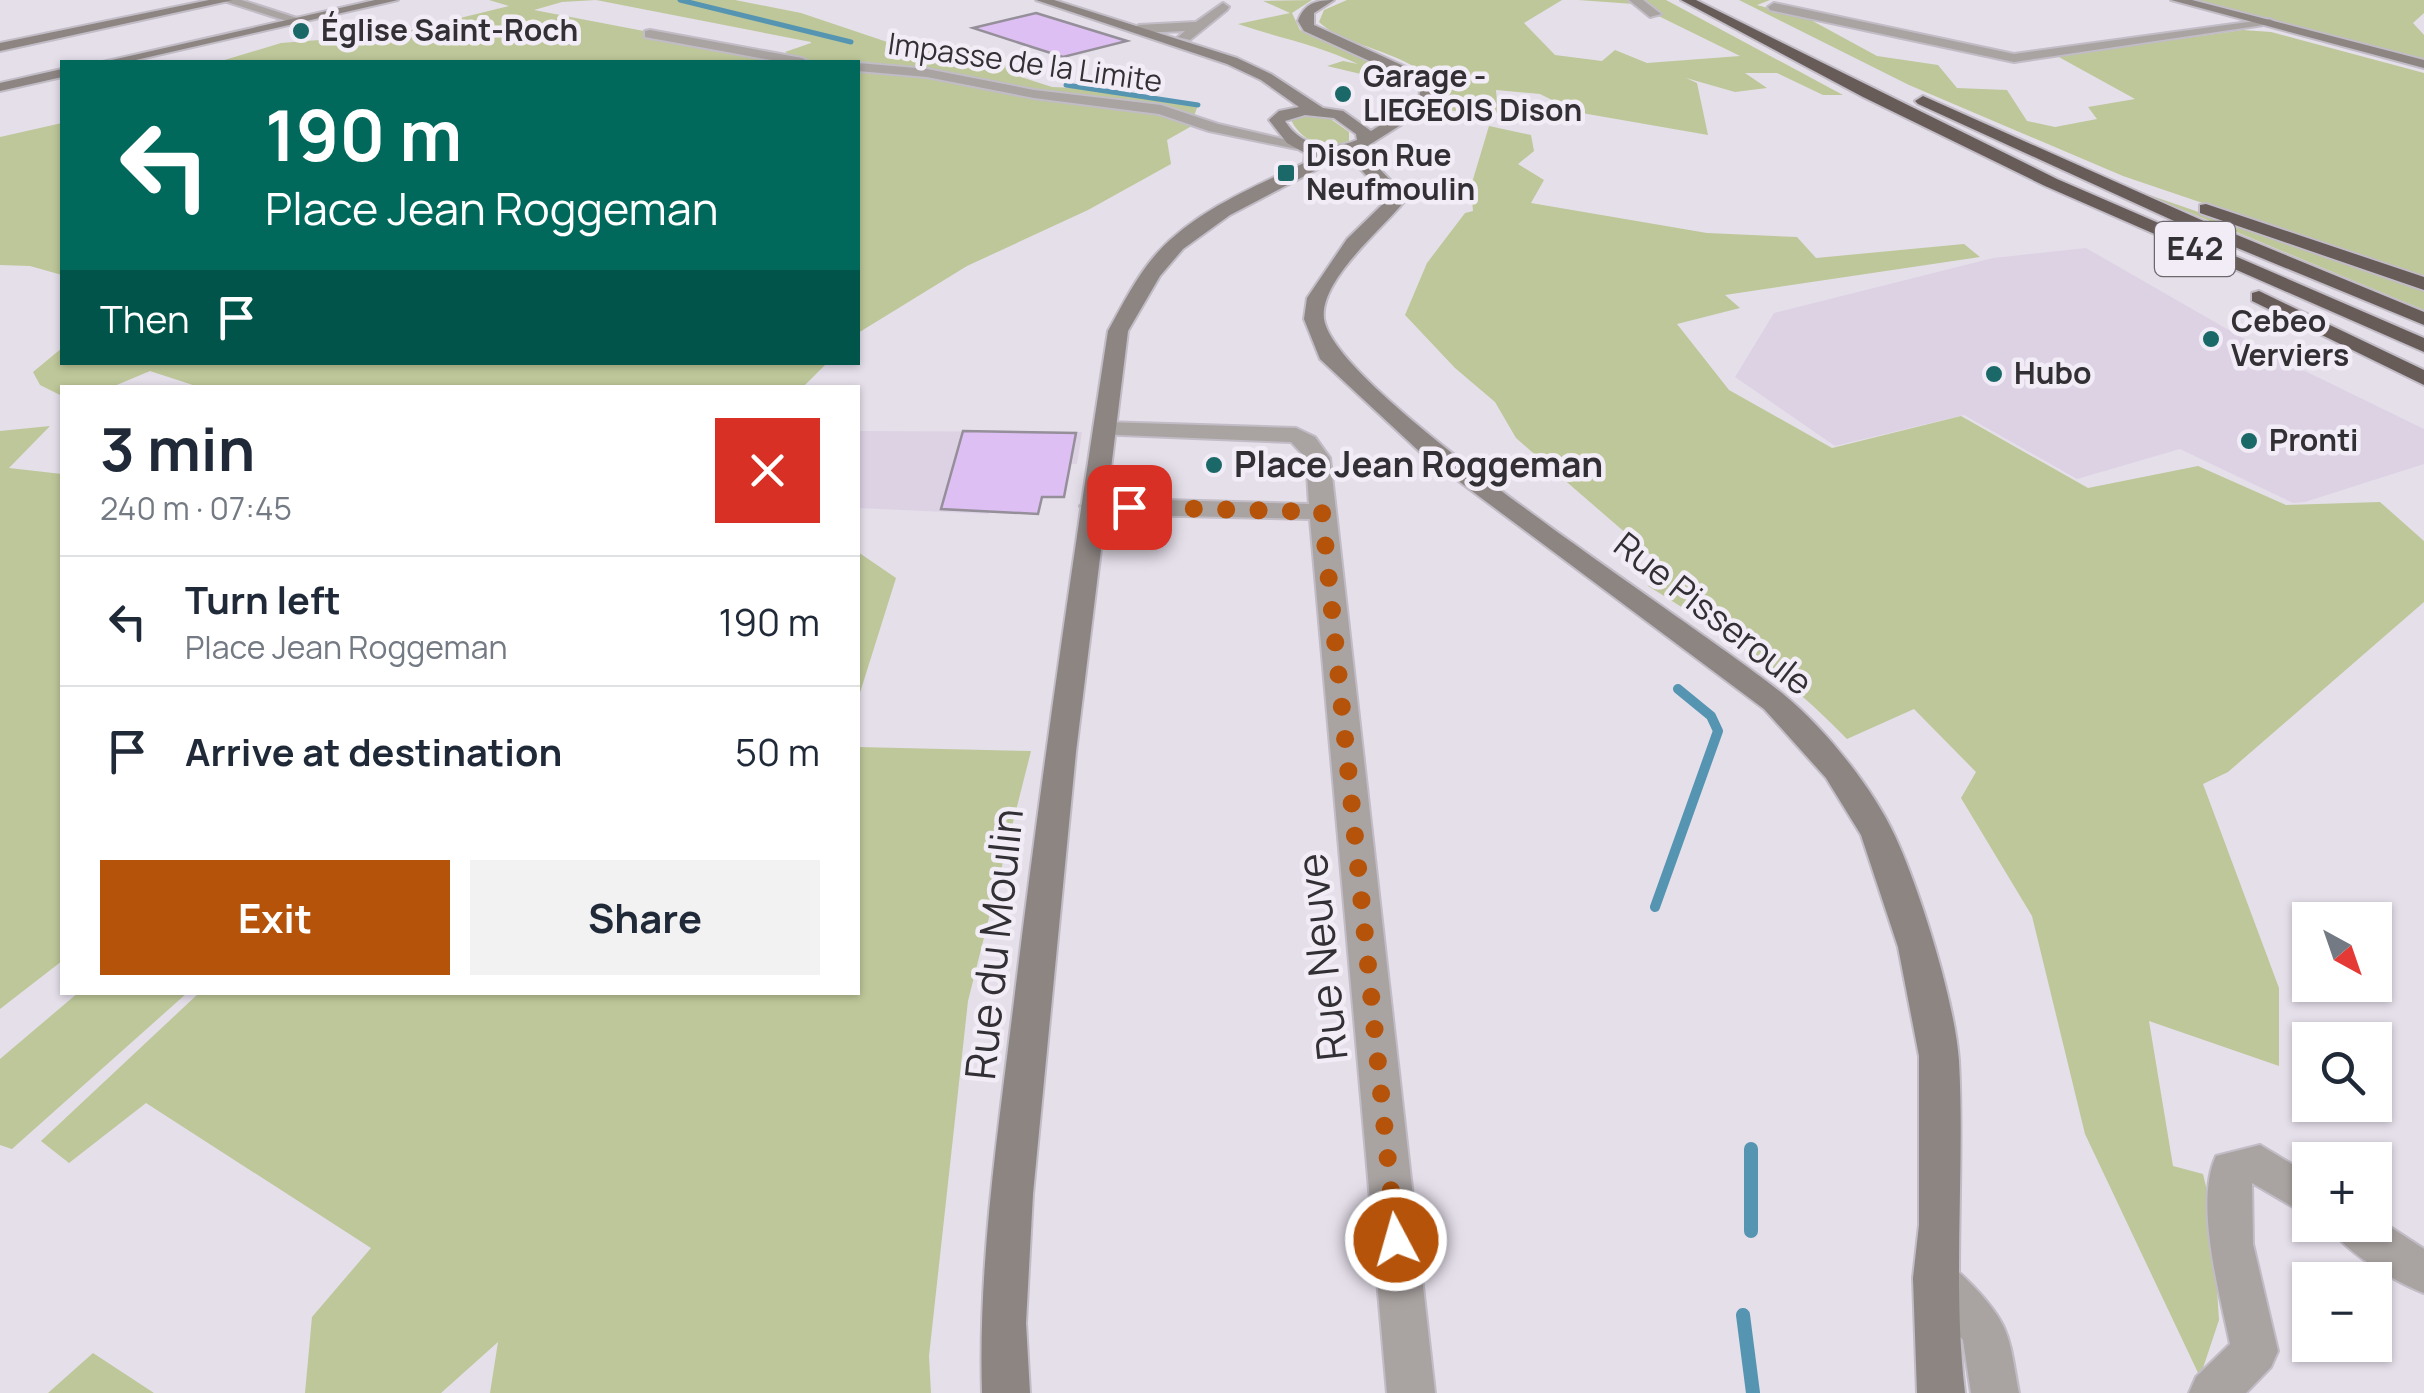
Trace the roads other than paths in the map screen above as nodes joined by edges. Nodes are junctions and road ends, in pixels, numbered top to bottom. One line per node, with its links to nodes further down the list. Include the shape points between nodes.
1 (227, 0): 12 (street); 18 (main road)
2 (392, 0): 12 (main road)
3 (1042, 0): 15 (main road)
4 (1328, 0): 27 (main road, via 1308,10 1310,28 1420,80 1426,103)
5 (1635, 0): 11 (street)
6 (1688, 0): 33 (highway, E42)
7 (2178, 0): 13 (main road)
8 (1026, 1): 28 (main road, via 1237,74 1265,90)
9 (1223, 7): 14 (street)
10 (1774, 7): 13 (street, via 2014,58)
11 (1655, 14)
12 (298, 20): 19 (main road)
13 (2270, 23): 21 (main road)
14 (1198, 26): 15 (street); 17 (street)
15 (1139, 29): 17 (main road)
16 (650, 34): 20 (street)
17 (1180, 43): 26 (main road, via 1257,72)
18 (0, 47)
19 (119, 60)
20 (791, 60)
21 (2424, 64)
22 (860, 67): 30 (street, Impasse de la Limite, via 1161,110)
23 (60, 73): 24 (main road)
24 (0, 87)
25 (1914, 96): 29 (highway, E42)
26 (1318, 110): 28 (main road); 31 (main road)
27 (1412, 115): 31 (main road); 31 (main road)
28 (1280, 117): 30 (street); 32 (main road, via 1282,131)
29 (1973, 124): 34 (highway); 35 (highway, E42)
30 (1242, 132): 32 (street, Impasse de la Limite)
31 (1355, 136): 32 (main road); 44 (main road, Rue Pisseroule, via 1394,203 1354,243 1317,298 1314,320 1328,354 1430,448 1775,702 1838,771 1878,835 1916,947 1939,1056)
32 (1302, 146): 38 (main road, via 1313,152 1312,165 1204,224 1150,275 1118,330)
33 (1968, 146): 36 (highway, E42); 37 (highway, via 2110,224)
34 (2424, 284)
35 (2424, 320)
36 (2424, 346)
37 (2424, 378)
38 (1104, 429): 39 (main road); 40 (street, via 1296,435 1319,453)
39 (1093, 506): 40 (street); 45 (main road, Rue du Moulin, via 1012,1194 1003,1324)
40 (1322, 512): 46 (street, Rue Neuve)
41 (2292, 1185): 49 (street, via 2260,1163 2232,1169 2231,1244 2255,1351)
42 (2377, 1242): 43 (street)
43 (2424, 1272)
44 (1936, 1278): 47 (main road, Rue Pisseroule); 48 (street, via 1984,1330)
45 (1006, 1393)
46 (1411, 1393)
47 (1942, 1393)
48 (1995, 1393)
49 (2213, 1393)

